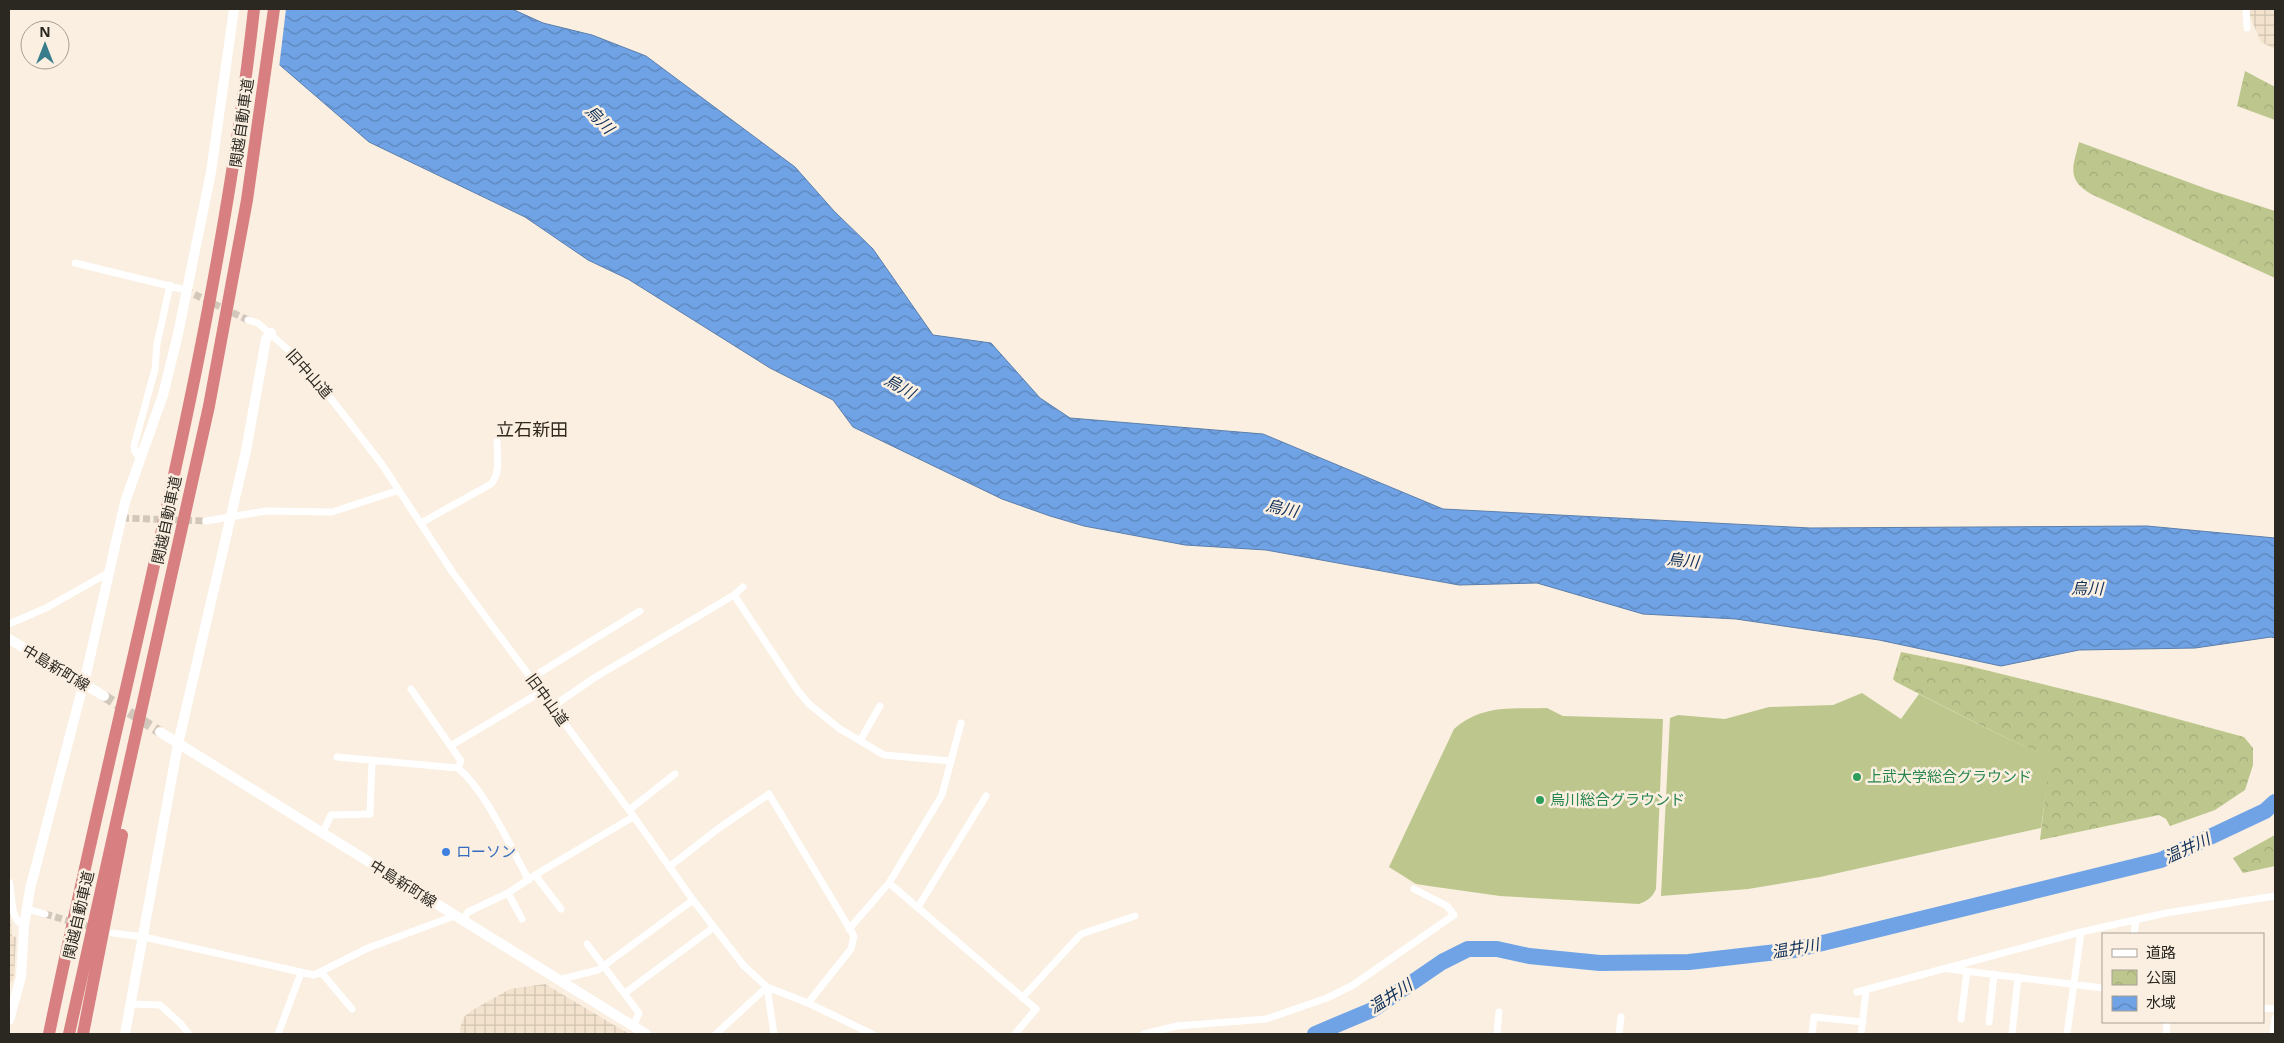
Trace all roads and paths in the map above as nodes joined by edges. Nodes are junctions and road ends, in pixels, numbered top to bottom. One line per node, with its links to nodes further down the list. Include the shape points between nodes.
1 (234, 9): 13 (street, via 211,172 193,265 163,395)
2 (254, 9): 96 (highway, 関越自動車道, via 214,271 167,504)
3 (274, 9): 11 (highway, 関越自動車道, via 261,112)
4 (2246, 9): 5 (street)
5 (2247, 28)
6 (75, 263): 7 (street)
7 (170, 285): 8 (street); 13 (street, via 155,369 134,446)
8 (182, 288)
9 (248, 320): 10 (street, 旧中山道)
10 (271, 333): 14 (street, 旧中山道, via 304,364); 15 (street, via 266,339)
11 (209, 406): 97 (highway, 関越自動車道); 98 (highway, via 181,566 118,851)
12 (497, 441): 17 (street, via 496,479)
13 (140, 458): 18 (street, via 125,502)
14 (399, 490): 15 (street, via 332,512 266,511); 17 (street, 旧中山道)
15 (231, 518): 16 (street); 34 (street)
16 (206, 522)
17 (421, 523): 24 (street, 旧中山道, via 453,573)
18 (110, 572): 22 (street, via 46,608); 25 (street)
19 (743, 587): 20 (street)
20 (734, 596): 30 (street, via 594,678); 33 (street, via 809,704 840,729)
21 (640, 611): 24 (street)
22 (9, 624)
23 (9, 639): 25 (street, 中島新町線)
24 (531, 678): 27 (street, 旧中山道)
25 (84, 684): 28 (street, 中島新町線); 55 (street)
26 (412, 689): 35 (street)
27 (541, 692): 30 (street, 旧中山道); 35 (street)
28 (104, 696)
29 (880, 706): 33 (street)
30 (552, 707): 42 (street, 旧中山道)
31 (961, 723): 38 (street)
32 (160, 732): 34 (street, 中島新町線)
33 (860, 739): 38 (street, via 884,755)
34 (178, 744): 44 (street, 中島新町線); 68 (street)
35 (452, 745): 39 (street, via 461,761)
36 (337, 757): 37 (street)
37 (372, 761): 39 (street); 44 (street, via 370,814 331,815)
38 (951, 761): 49 (street, via 942,795)
39 (458, 768): 47 (street, via 468,776)
40 (676, 774): 42 (street)
41 (986, 796): 54 (street)
42 (629, 810): 43 (street, 旧中山道)
43 (633, 817): 45 (street, 旧中山道); 46 (street)
44 (322, 834): 59 (street, 中島新町線)
45 (669, 867): 53 (street, 旧中山道); 64 (street, via 769,794)
46 (535, 875): 47 (street); 56 (street)
47 (529, 880): 51 (street)
48 (9, 882): 62 (street, via 14,917)
49 (889, 882): 54 (street); 64 (street)
50 (1414, 889): 107 (street, via 1447,906 1454,915 1353,985 1327,998 1266,1019 1177,1026)
51 (508, 893): 59 (street); 60 (street)
52 (2275, 896): 61 (street)
53 (693, 900): 63 (street, 旧中山道); 70 (street)
54 (918, 907): 84 (street)
55 (27, 909): 57 (street); 62 (street)
56 (561, 909)
57 (45, 914)
58 (1135, 916): 84 (street, via 1081,934)
59 (458, 918): 73 (street, via 368,948); 77 (street, 中島新町線)
60 (522, 919)
61 (2136, 920): 65 (street); 67 (street)
62 (24, 926): 92 (street, via 21,977)
63 (714, 927): 79 (street, 旧中山道, via 744,966); 83 (street)
64 (849, 929): 85 (street, via 854,936 851,949)
65 (2081, 932): 71 (street); 78 (street)
66 (113, 933): 68 (street)
67 (2134, 933)
68 (144, 937): 74 (street); 86 (street)
69 (587, 944): 70 (street)
70 (604, 967): 77 (street); 83 (street)
71 (1946, 968): 72 (street); 81 (street)
72 (1967, 971): 75 (street); 91 (street)
73 (321, 972): 74 (street, via 314,975); 87 (street)
74 (301, 973): 101 (street)
75 (1994, 974): 76 (street); 94 (street)
76 (2018, 977): 78 (street); 112 (street)
77 (558, 980): 95 (street, 中島新町線)
78 (2073, 984): 80 (street); 113 (street)
79 (766, 987): 85 (street, 旧中山道); 103 (street); 104 (street)
80 (2102, 988)
81 (1866, 990): 82 (street); 93 (street)
82 (1857, 992)
83 (625, 993): 95 (street, via 639,1013)
84 (1022, 998): 106 (street, via 1036,1009)
85 (808, 1003): 105 (street, 旧中山道)
86 (132, 1004): 99 (street); 100 (street, via 160,1005)
87 (352, 1010)
88 (1499, 1012): 108 (street)
89 (1621, 1017): 109 (street)
90 (2275, 1018): 114 (street)
91 (1961, 1019)
92 (9, 1020)
93 (1863, 1022): 110 (street, via 1814,1018); 111 (street)
94 (1989, 1022)
95 (633, 1027): 102 (street, 中島新町線)
96 (49, 1034)
97 (69, 1034)
98 (82, 1034)
99 (125, 1034)
100 (189, 1034)
101 (278, 1034)
102 (646, 1034)
103 (716, 1034)
104 (774, 1034)
105 (872, 1034)
106 (1015, 1034)
107 (1144, 1034)
108 (1497, 1034)
109 (1619, 1034)
110 (1812, 1034)
111 (1861, 1034)
112 (2012, 1034)
113 (2067, 1034)
114 (2273, 1034)

